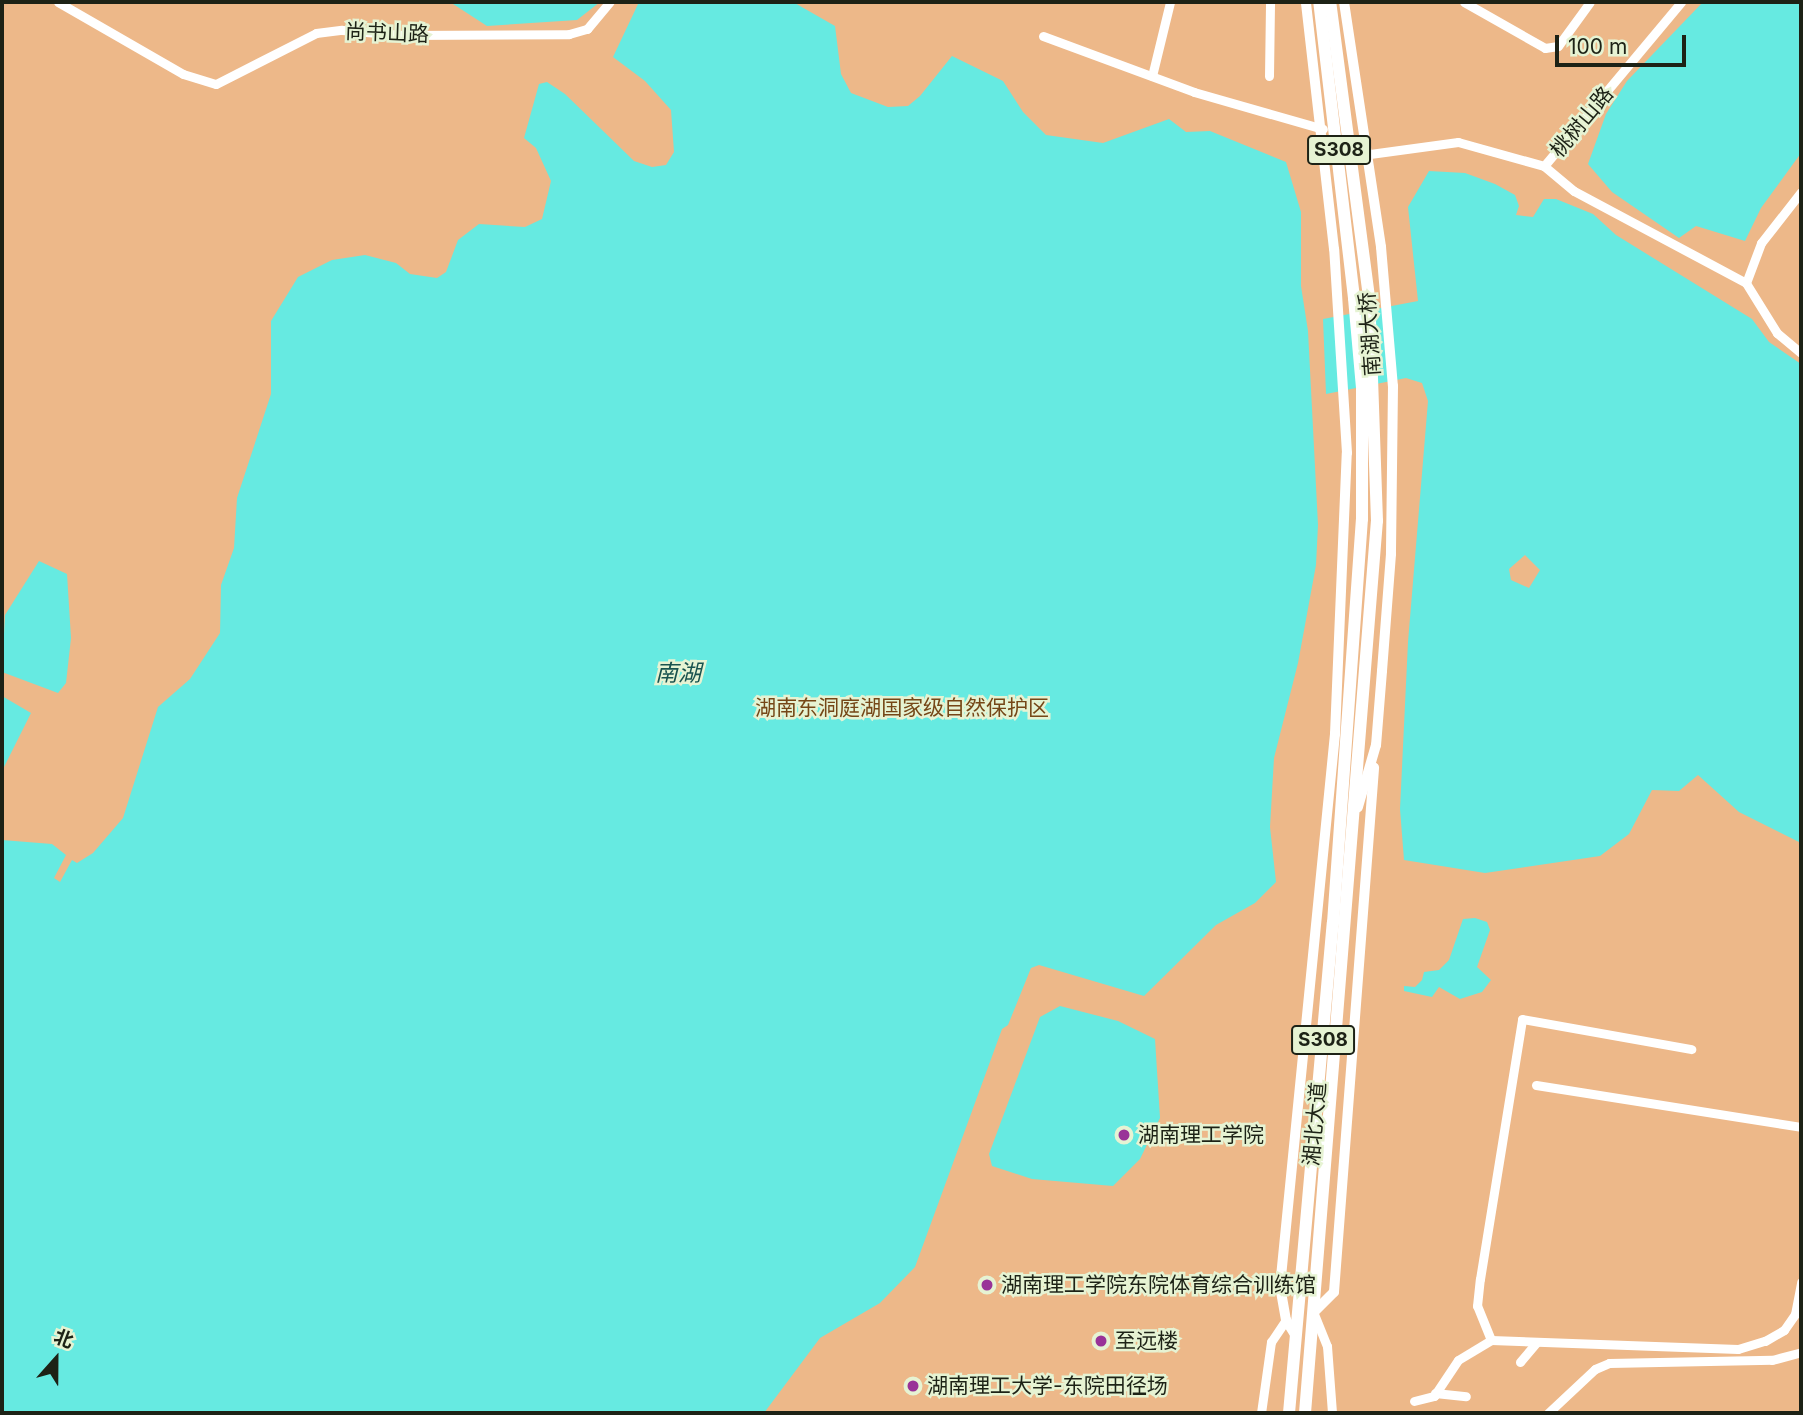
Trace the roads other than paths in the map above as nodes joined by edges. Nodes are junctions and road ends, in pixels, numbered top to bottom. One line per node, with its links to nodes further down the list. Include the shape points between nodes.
1 (58, 2): 2 (street, 尚书山路, via 183,74 216,83 316,33 569,34 587,29)
2 (610, 2)
3 (1170, 2): 13 (street)
4 (1270, 2): 14 (street)
5 (1306, 2): 16 (main road)
6 (1319, 2): 23 (highway, 南湖大桥 / S308, via 1362,388 1362,519)
7 (1330, 2): 24 (highway, 南湖大桥 / S308, via 1369,297 1374,385 1377,521)
8 (1344, 2): 15 (main road)
9 (1465, 2): 10 (street, via 1545,48 1558,46)
10 (1590, 2)
11 (1681, 2): 19 (street, 桃树山路)
12 (1043, 36): 13 (street)
13 (1152, 76): 16 (street)
14 (1269, 76)
15 (1363, 123): 16 (main road, via 1354,138 1345,141); 17 (main road)
16 (1323, 129): 18 (main road)
17 (1368, 154): 18 (street, 桃树山路); 19 (street, 桃树山路, via 1458,142); 25 (main road, via 1392,386 1391,554)
18 (1326, 159): 23 (main road, via 1347,453)
19 (1544, 166): 21 (street, via 1574,191)
20 (1801, 192): 21 (street, via 1787,216 1761,243)
21 (1746, 283): 22 (street, via 1777,332)
22 (1801, 353)
23 (1346, 665): 26 (highway, 湘北大道 / S308)
24 (1367, 669): 27 (highway, 湘北大道 / S308)
25 (1376, 745): 28 (main road); 31 (main road)
26 (1340, 750): 29 (highway, 湘北大道 / S308); 29 (main road)
27 (1360, 754): 28 (main road); 30 (highway, 湘北大道 / S308)
28 (1364, 785): 30 (main road); 31 (main road)
29 (1336, 795): 36 (highway, 湘北大道 / S308); 38 (main road, via 1280,1287)
30 (1355, 817): 37 (highway, 湘北大道 / S308)
31 (1370, 826): 37 (main road, via 1334,1292)
32 (1691, 1049): 40 (street, via 1521,1019 1477,1306)
33 (1536, 1085): 34 (street)
34 (1801, 1127)
35 (1801, 1282): 41 (street, via 1795,1314 1784,1331 1738,1349)
36 (1300, 1293): 38 (main road); 39 (highway, 湘北大道 / S308)
37 (1314, 1312): 49 (highway, 湘北大道 / S308); 50 (street, via 1327,1346)
38 (1286, 1320): 39 (main road); 47 (street, via 1271,1342)
39 (1296, 1336): 48 (highway, 湘北大道 / S308)
40 (1491, 1340): 41 (street); 44 (street, via 1458,1360)
41 (1537, 1342): 43 (street)
42 (1801, 1352): 51 (street, via 1758,1361 1609,1363 1595,1369)
43 (1520, 1362)
44 (1435, 1393): 45 (street); 46 (street)
45 (1466, 1396)
46 (1414, 1401)
47 (1261, 1413)
48 (1289, 1413)
49 (1305, 1413)
50 (1332, 1413)
51 (1548, 1413)

